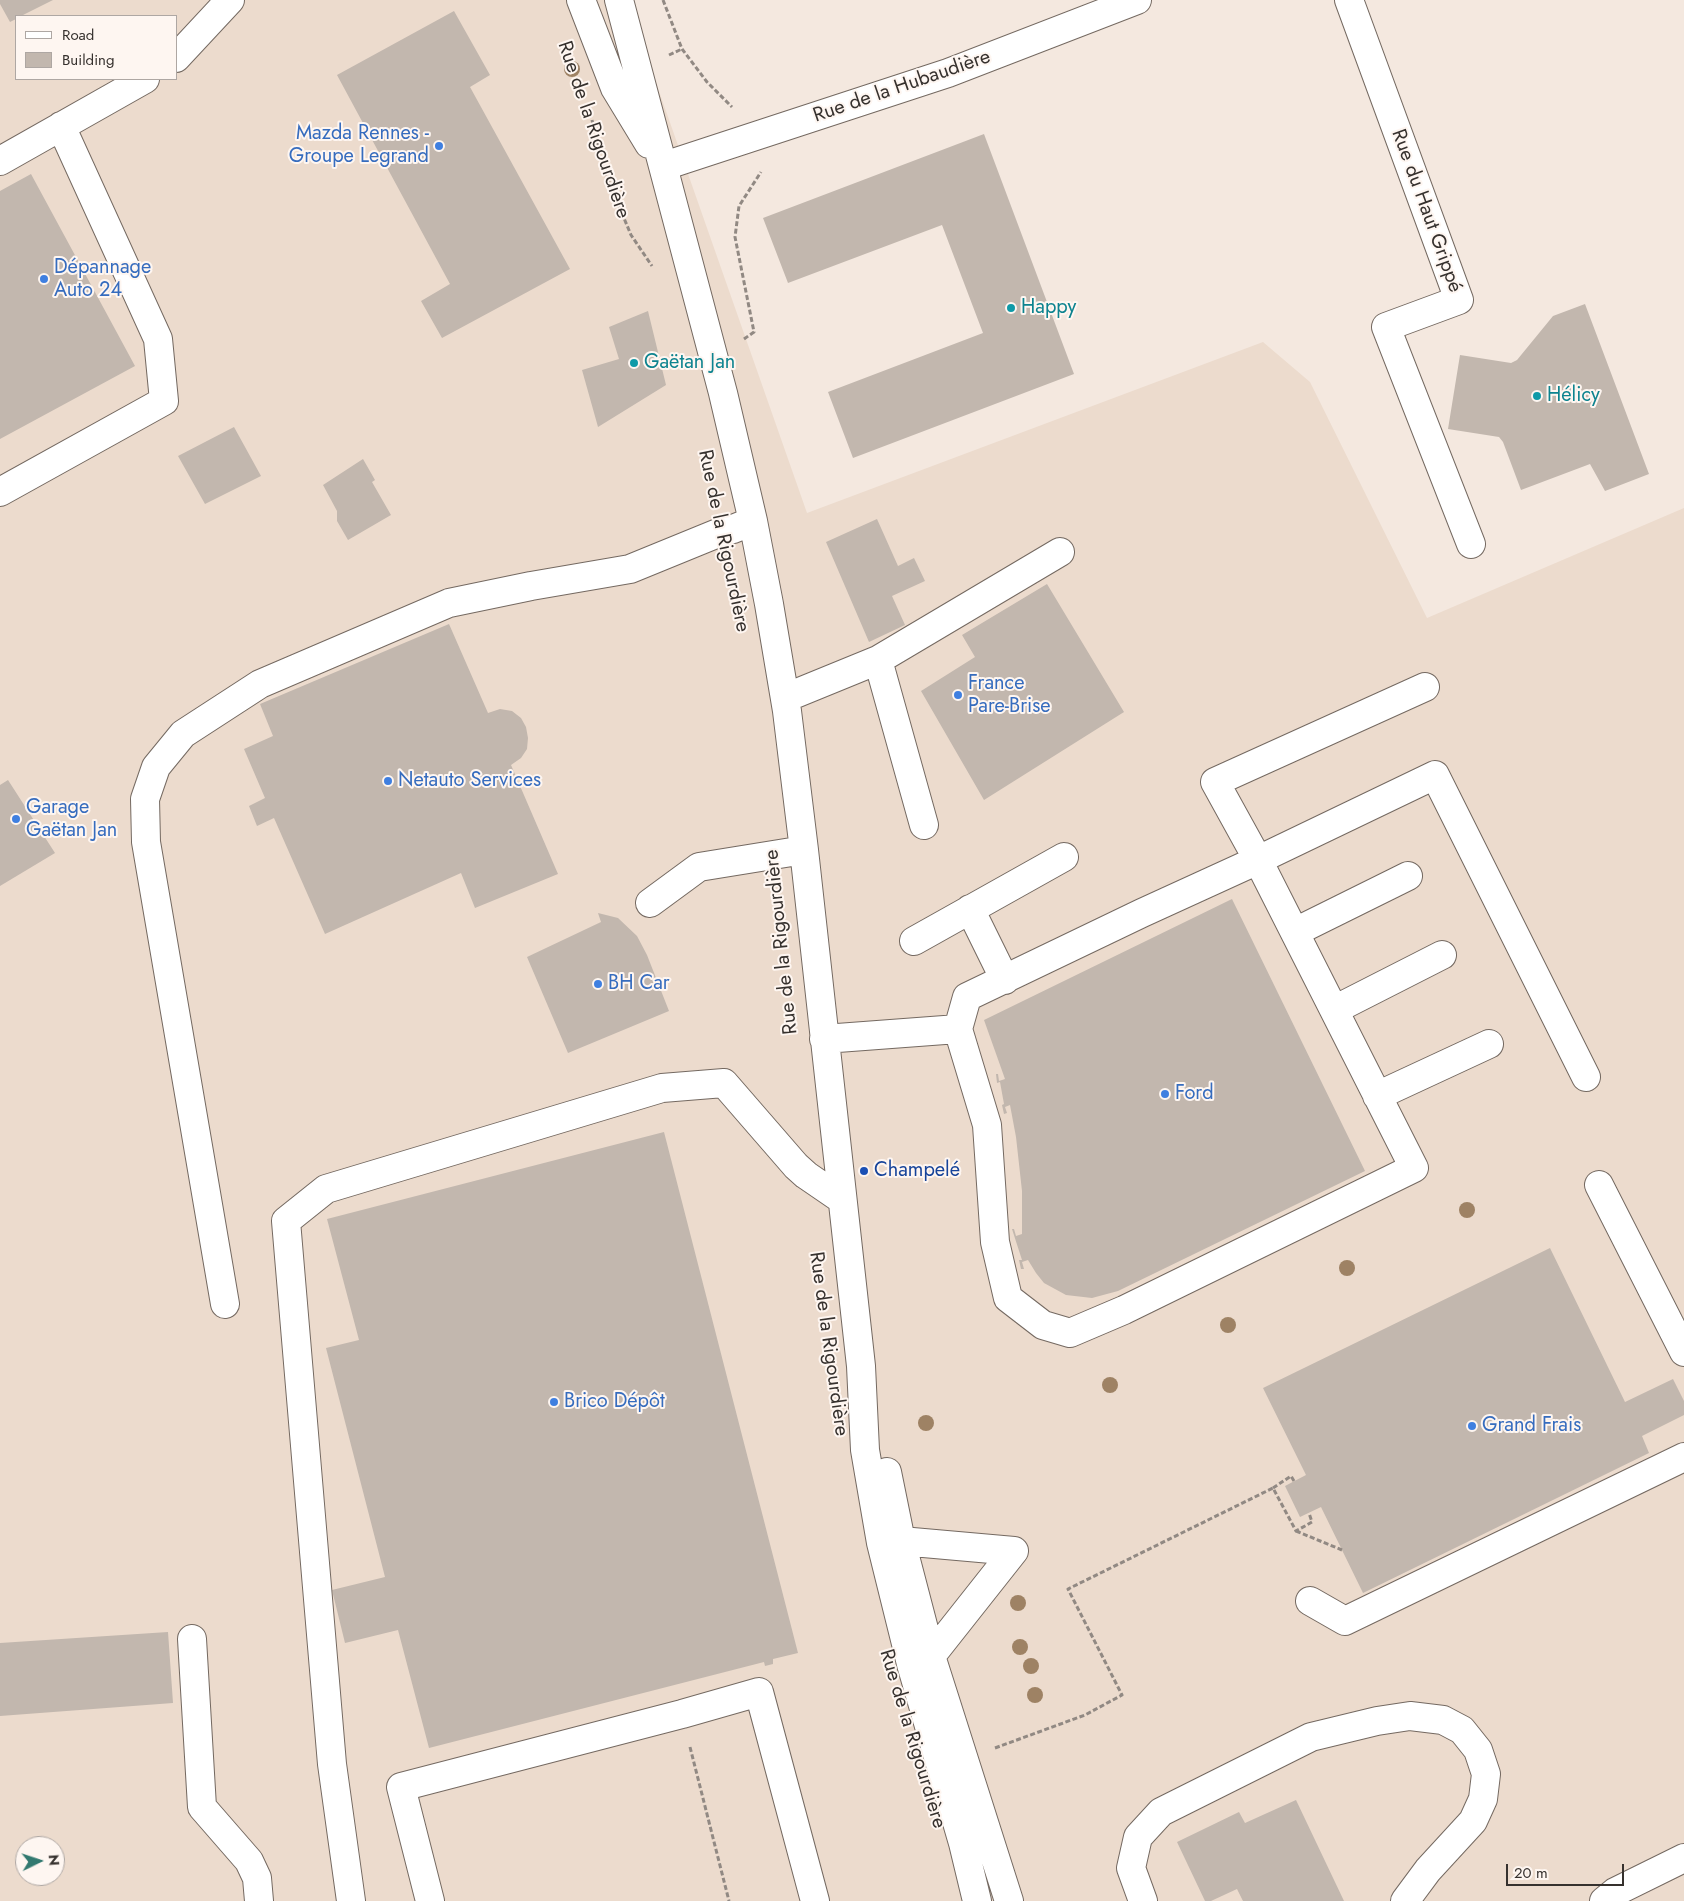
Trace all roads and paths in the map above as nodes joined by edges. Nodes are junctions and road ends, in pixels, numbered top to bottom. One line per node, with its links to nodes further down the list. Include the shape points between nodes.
1 (230, 0): 7 (street)
2 (581, 0): 13 (street, Rue de la Rigourdière, via 615,88)
3 (619, 0): 13 (street, Rue de la Rigourdière)
4 (663, 0): 11 (path, via 682,49 707,82)
5 (1138, 0): 11 (street, Rue de la Hubaudière, via 948,73)
6 (1349, 0): 18 (street, Rue du Haut Grippé, via 1459,300 1386,327)
7 (178, 56)
8 (143, 80): 10 (street)
9 (592, 119): 14 (path, Rue de la Rigourdière, via 604,170 623,216 631,235)
10 (61, 126): 12 (street); 16 (street, via 158,339 164,401)
11 (762, 134): 13 (street, Rue de la Hubaudière); 15 (path, via 768,164 739,206 735,237 754,332 736,345)
12 (0, 161)
13 (664, 166): 15 (street, Rue de la Rigourdière)
14 (655, 270)
15 (712, 351): 17 (street, Rue de la Rigourdière)
16 (0, 492)
17 (753, 521): 22 (street, Rue de la Rigourdière); 42 (street, via 630,569 449,603 260,684 183,734 156,767 145,799 146,842)
18 (1471, 544)
19 (1060, 552): 20 (street)
20 (878, 660): 22 (street); 23 (street)
21 (1425, 687): 26 (street, via 1215,782)
22 (785, 698): 24 (street, Rue de la Rigourdière)
23 (924, 825)
24 (804, 850): 28 (street, via 699,867); 36 (street, Rue de la Rigourdière)
25 (1064, 857): 29 (street)
26 (1258, 860): 30 (street); 33 (street); 38 (street, via 1435,776)
27 (1408, 876): 30 (street)
28 (650, 903)
29 (970, 909): 31 (street); 33 (street)
30 (1294, 932): 34 (street)
31 (914, 941)
32 (1442, 955): 34 (street)
33 (1005, 980): 35 (street, via 967,997)
34 (1334, 1010): 39 (street)
35 (958, 1029): 36 (street); 39 (street, via 987,1125 995,1242 1008,1298 1043,1325 1070,1333 1124,1310 1414,1168)
36 (824, 1038): 41 (street, Rue de la Rigourdière)
37 (1488, 1044): 39 (street)
38 (1586, 1076)
39 (1377, 1096)
40 (1599, 1185): 43 (street)
41 (841, 1199): 44 (street, Rue de la Rigourdière); 59 (street, via 796,1166 724,1083 662,1088 326,1189 286,1220 332,1764)
42 (225, 1304)
43 (1684, 1352)
44 (861, 1366): 50 (street, Rue de la Rigourdière); 63 (street, Rue de la Rigourdière, via 865,1450 881,1543)
45 (1684, 1457): 52 (street, via 1345,1621)
46 (1294, 1481): 47 (path, via 1291,1476)
47 (1273, 1488): 49 (path); 56 (path, via 1068,1589 1122,1695 1085,1715)
48 (1309, 1513): 49 (path, via 1312,1522)
49 (1296, 1531): 51 (path)
50 (901, 1540): 54 (street, Rue de la Rigourdière); 54 (street, via 1014,1551)
51 (1342, 1550)
52 (1310, 1601)
53 (192, 1639): 58 (street, via 202,1807 249,1861 257,1878)
54 (931, 1656): 56 (street, Rue de la Rigourdière)
55 (682, 1714): 60 (street, via 401,1788); 61 (path); 62 (street, via 759,1692)
56 (963, 1759): 64 (street, Rue de la Rigourdière)
57 (1684, 1858): 67 (street, via 1615,1892)
58 (260, 1901)
59 (351, 1901)
60 (430, 1901)
61 (729, 1901)
62 (815, 1901)
63 (977, 1901)
64 (1009, 1901)
65 (1143, 1901): 66 (street, via 1131,1868 1138,1837 1161,1812 1312,1736 1410,1716 1443,1720 1462,1730 1478,1750 1486,1774 1483,1799 1473,1821 1428,1870)
66 (1405, 1901)
67 (1604, 1901)

